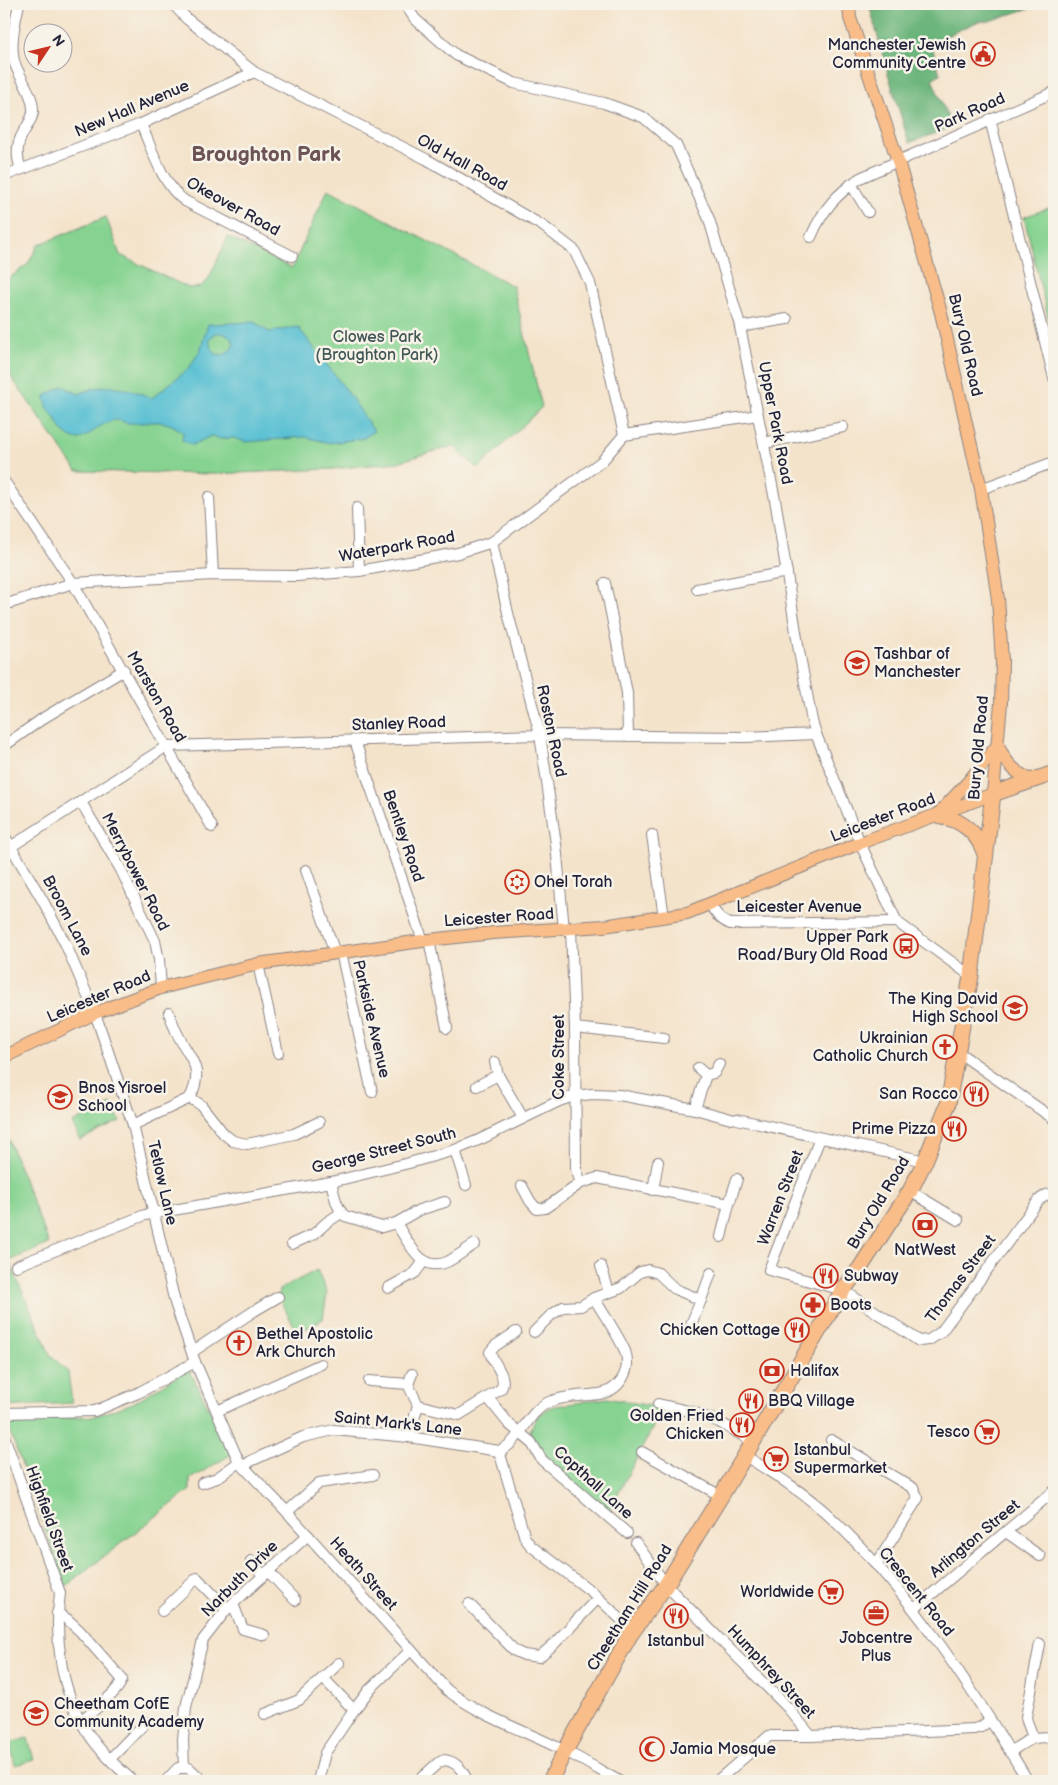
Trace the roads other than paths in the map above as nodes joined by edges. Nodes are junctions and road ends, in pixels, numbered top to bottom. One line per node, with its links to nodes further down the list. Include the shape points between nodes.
1 (19, 4): 10 (street, via 13,43 14,60 33,114 16,150)
2 (173, 4): 5 (street, Old Hall Road, via 187,20)
3 (405, 4): 17 (street, Upper Park Road, via 415,19 456,55 514,84 604,103 643,117 676,145 709,220)
4 (849, 4): 9 (main road, Bury Old Road, via 850,18)
5 (254, 72): 8 (street, New Hall Avenue); 21 (street, Old Hall Road, via 426,159 543,226 574,250 590,283)
6 (1054, 92): 7 (street, Park Road)
7 (990, 119): 9 (street, Park Road); 18 (street)
8 (141, 124): 10 (street, New Hall Avenue); 15 (street, Okeover Road, via 168,185 176,194)
9 (898, 161): 12 (street, Park Road); 25 (main road, Bury Old Road, via 940,313)
10 (21, 170): 11 (street, New Hall Avenue)
11 (4, 176)
12 (851, 184): 13 (street); 14 (street, Park Road, via 820,216)
13 (868, 212)
14 (811, 237)
15 (292, 256)
16 (787, 319): 17 (street)
17 (740, 327): 19 (street, Upper Park Road)
18 (1054, 378)
19 (758, 415): 21 (street); 22 (street, Upper Park Road)
20 (843, 427): 22 (street)
21 (624, 435): 28 (street, Waterpark Road, via 602,461)
22 (764, 443): 30 (street, Upper Park Road)
23 (1054, 462): 25 (street)
24 (4, 481): 32 (street, Marston Road)
25 (981, 489): 41 (main road, Bury Old Road, via 998,599 1002,661)
26 (209, 497): 31 (street)
27 (357, 508): 29 (street)
28 (492, 542): 29 (street, Waterpark Road, via 458,553); 38 (street, Roston Road)
29 (359, 571): 31 (street, Waterpark Road, via 297,576)
30 (787, 572): 34 (street); 37 (street, Upper Park Road)
31 (213, 575): 32 (street, Waterpark Road)
32 (73, 583): 35 (street, Waterpark Road); 36 (street, Marston Road)
33 (605, 583): 39 (street, via 627,693)
34 (697, 589)
35 (4, 605)
36 (124, 670): 42 (street); 43 (street, Marston Road)
37 (816, 734): 39 (street, Stanley Road); 52 (street, Upper Park Road)
38 (540, 735): 39 (street, Stanley Road); 40 (street, Stanley Road); 59 (street, Roston Road)
39 (628, 736)
40 (355, 741): 43 (street, Stanley Road); 60 (street, Bentley Road)
41 (998, 745): 45 (main road, via 1012,769); 46 (main road, Bury Old Road); 48 (main road)
42 (4, 746)
43 (167, 746): 47 (street); 49 (street, Marston Road)
44 (1054, 773): 45 (highway)
45 (1031, 780): 46 (highway)
46 (993, 794): 48 (main road, Leicester Road); 54 (highway, Bury Old Road)
47 (81, 802): 53 (street); 64 (street, Merrybower Road, via 121,870 155,941)
48 (938, 815): 52 (main road, Leicester Road); 54 (highway, via 953,818 968,827 982,844)
49 (212, 827)
50 (652, 835): 57 (street)
51 (4, 836): 53 (street, Broom Lane)
52 (860, 843): 56 (main road, Leicester Road); 58 (street, Upper Park Road)
53 (12, 846): 65 (street, Broom Lane, via 65,943)
54 (986, 855): 63 (highway, Bury Old Road)
55 (306, 870): 61 (street, Parkside Avenue)
56 (711, 904): 57 (main road, Leicester Road); 58 (street, Leicester Avenue, via 714,912 730,924)
57 (664, 917): 59 (main road, Leicester Road)
58 (897, 922): 63 (street, Upper Park Road)
59 (568, 929): 60 (main road, Leicester Road); 68 (street, Coke Street)
60 (426, 941): 61 (main road, Leicester Road); 67 (street, Bentley Road)
61 (338, 952): 62 (main road, Leicester Road); 79 (street, Parkside Avenue)
62 (258, 964): 64 (main road, Leicester Road); 71 (street)
63 (971, 976): 70 (highway, Bury Old Road)
64 (161, 988): 65 (main road, Leicester Road)
65 (95, 1013): 72 (main road, Leicester Road); 86 (street, Tetlow Lane)
66 (169, 1013): 81 (street, via 178,1036 193,1058 197,1073)
67 (447, 1028)
68 (575, 1028): 69 (street); 80 (street, Coke Street)
69 (664, 1038)
70 (958, 1052): 84 (street); 89 (highway, Bury Old Road, via 948,1104)
71 (278, 1053)
72 (4, 1057)
73 (495, 1062): 76 (street)
74 (719, 1064): 77 (street, via 714,1073)
75 (698, 1068): 77 (street)
76 (498, 1075): 78 (street); 83 (street)
77 (706, 1075): 82 (street)
78 (477, 1086)
79 (372, 1092)
80 (574, 1096): 82 (street, George Street South, via 618,1095); 83 (street, George Street South); 93 (street, Coke Street, via 576,1169)
81 (190, 1098): 85 (street, via 201,1105 224,1134 247,1144 294,1134); 86 (street)
82 (695, 1109): 87 (street, George Street South)
83 (523, 1118): 88 (street, George Street South)
84 (1054, 1119)
85 (319, 1122)
86 (133, 1125): 101 (street, Tetlow Lane)
87 (820, 1138): 89 (street, George Street South); 111 (street, Warren Street)
88 (455, 1150): 92 (street, George Street South); 94 (street)
89 (925, 1161): 97 (highway, Bury Old Road)
90 (658, 1162): 96 (street)
91 (738, 1179): 100 (street)
92 (332, 1182): 101 (street, George Street South); 102 (street)
93 (581, 1183): 95 (street, via 545,1208 537,1209); 96 (street, via 597,1178)
94 (466, 1185)
95 (522, 1186)
96 (653, 1190): 100 (street)
97 (910, 1191): 103 (street); 114 (highway, Bury Old Road)
98 (1054, 1193): 114 (street, Thomas Street, via 1039,1200 935,1338 919,1341)
99 (445, 1202): 104 (street, via 419,1210)
100 (729, 1204): 105 (street)
101 (153, 1213): 109 (street, George Street South); 122 (street, Tetlow Lane, via 175,1302)
102 (341, 1213): 104 (street, via 382,1227); 106 (street, via 314,1234)
103 (958, 1220)
104 (396, 1223): 108 (street)
105 (721, 1237)
106 (292, 1244)
107 (476, 1244): 108 (street, via 448,1261)
108 (424, 1262): 113 (street, via 415,1273)
109 (16, 1266)
110 (601, 1266): 115 (street)
111 (769, 1270): 114 (street, Thomas Street)
112 (711, 1273): 118 (street)
113 (388, 1288)
114 (844, 1290): 134 (highway, Bury Old Road)
115 (609, 1292): 117 (street); 118 (street, via 622,1288 640,1272 648,1270 658,1273 675,1290)
116 (278, 1297): 122 (street)
117 (594, 1298): 121 (street, via 581,1306 564,1307); 130 (street, via 624,1350 623,1378 603,1393 550,1401)
118 (701, 1300): 119 (street)
119 (690, 1327)
120 (516, 1332): 125 (street, via 490,1352 504,1384)
121 (534, 1332)
122 (193, 1357): 128 (street, Heath Street); 129 (street, via 138,1393 95,1411)
123 (321, 1364): 128 (street)
124 (369, 1381): 127 (street, via 410,1379)
125 (488, 1398): 127 (street, via 459,1415); 130 (street, Copthall Lane)
126 (658, 1404): 134 (street, via 719,1422)
127 (418, 1405): 132 (street)
128 (217, 1411): 138 (street, Heath Street)
129 (4, 1413)
130 (519, 1432): 135 (street, via 510,1445); 145 (street, Copthall Lane, via 531,1442 542,1460)
131 (4, 1436): 159 (street, Highfield Street, via 60,1593)
132 (409, 1437): 135 (street, Saint Mark's Lane); 138 (street, Saint Mark's Lane, via 334,1430 303,1437)
133 (831, 1440): 150 (street, via 913,1488 918,1498)
134 (752, 1441): 137 (highway, Bury Old Road)
135 (499, 1451): 153 (street, via 525,1538 542,1556)
136 (642, 1452): 142 (street)
137 (744, 1455): 142 (highway, Cheetham Hill Road); 150 (street, Crescent Road, via 824,1512)
138 (242, 1464): 140 (street, Saint Mark's Lane); 143 (street, Heath Street)
139 (373, 1475): 143 (street, via 318,1483)
140 (202, 1483)
141 (1054, 1492): 144 (street, Arlington Street)
142 (721, 1496): 152 (highway, Cheetham Hill Road)
143 (287, 1512): 146 (street, Heath Street)
144 (1006, 1532): 148 (street); 157 (street, Arlington Street)
145 (627, 1533)
146 (308, 1534): 151 (street, Narbuth Drive); 163 (street, Heath Street)
147 (636, 1543): 152 (street, Copthall Lane)
148 (1040, 1556)
149 (251, 1561): 151 (street)
150 (876, 1565): 157 (street, Crescent Road)
151 (266, 1573): 154 (street); 156 (street, Narbuth Drive)
152 (666, 1585): 160 (highway, Cheetham Hill Road); 171 (street, Humphrey Street, via 788,1708)
153 (598, 1598): 155 (street, via 539,1658 515,1651); 160 (street)
154 (295, 1600)
155 (469, 1604)
156 (230, 1607): 158 (street, via 197,1578); 161 (street, via 244,1629); 177 (street, Narbuth Drive, via 203,1640 186,1707)
157 (914, 1609): 169 (street, Crescent Road)
158 (162, 1611)
159 (57, 1613): 168 (street, Highfield Street, via 60,1656); 168 (street, via 80,1631 122,1679 119,1687)
160 (633, 1631): 174 (highway, Cheetham Hill Road)
161 (264, 1635)
162 (1040, 1644): 172 (street, via 1026,1717)
163 (411, 1650): 166 (street, via 370,1688); 174 (street, Heath Street, via 447,1690 461,1700)
164 (339, 1663): 165 (street)
165 (324, 1679): 166 (street); 167 (street, via 299,1700)
166 (354, 1710): 181 (street, via 325,1753)
167 (265, 1714)
168 (80, 1720): 176 (street, Highfield Street)
169 (990, 1720): 171 (street, Humphrey Street, via 974,1729); 175 (street, Crescent Road)
170 (146, 1722): 176 (street)
171 (811, 1736): 186 (street, via 769,1736)
172 (1032, 1738): 173 (street); 175 (street)
173 (1054, 1738)
174 (565, 1751): 184 (highway, Cheetham Hill Road); 185 (street, Heath Street)
175 (1010, 1752): 187 (street, Crescent Road)
176 (110, 1759): 178 (street, Highfield Street)
177 (184, 1768): 179 (street, via 178,1768); 180 (street, via 189,1768)
178 (133, 1781)
179 (166, 1781)
180 (203, 1781)
181 (318, 1781)
182 (418, 1781): 183 (street, via 444,1760 463,1772)
183 (464, 1781)
184 (550, 1781)
185 (619, 1781)
186 (717, 1781)
187 (1028, 1781)

